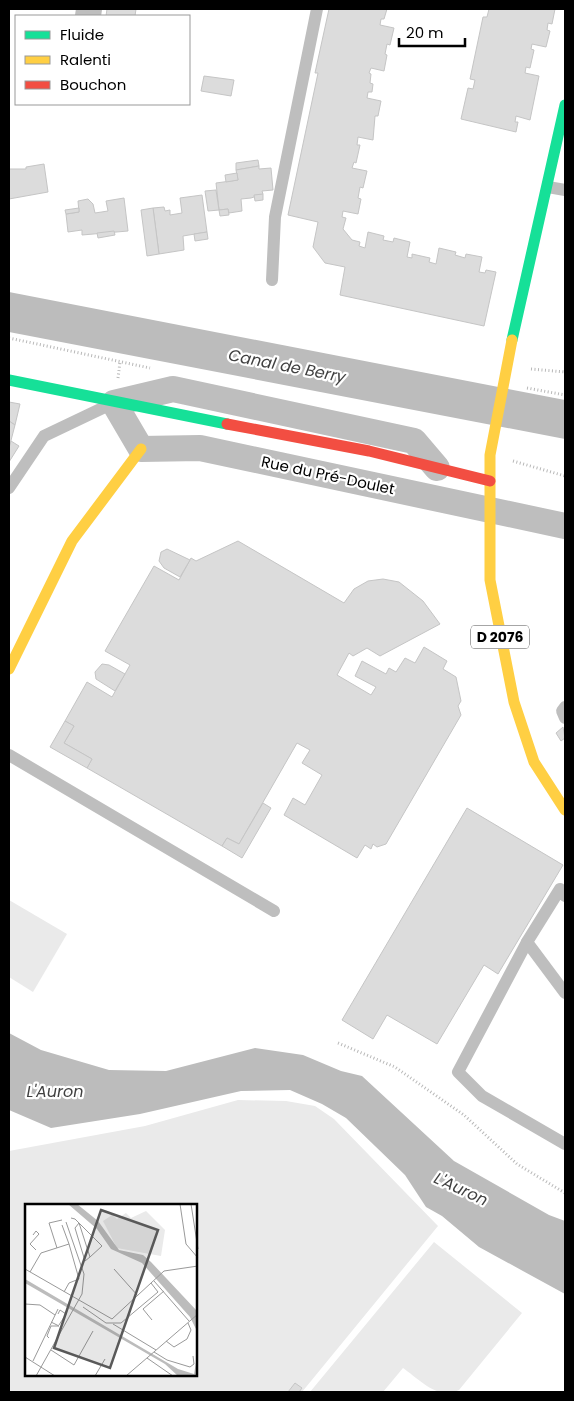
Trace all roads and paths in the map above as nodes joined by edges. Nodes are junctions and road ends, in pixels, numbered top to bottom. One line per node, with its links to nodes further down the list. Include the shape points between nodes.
1 (317, 9): 5 (lane, via 275,217)
2 (565, 105): 3 (main road, D 2076)
3 (548, 187): 4 (lane); 6 (main road, D 2076)
4 (565, 190)
5 (272, 280)
6 (506, 366): 7 (path); 9 (main road, D 2076)
7 (565, 372)
8 (9, 380): 11 (main road)
9 (503, 383): 10 (path); 14 (main road, D 2076, via 490,455)
10 (565, 396)
11 (114, 403): 12 (street); 13 (street, via 173,389 414,441); 15 (lane, via 44,436)
12 (141, 449): 16 (street, Rue du Pré-Doulet, via 200,448); 18 (main road, via 72,541)
13 (437, 468): 14 (main road)
14 (490, 481): 16 (main road, D 2076)
15 (9, 488)
16 (491, 509): 17 (street, Rue du Pré-Doulet); 22 (main road, D 2076, via 490,580 514,702 534,762)
17 (565, 526)
18 (9, 669)
19 (565, 707): 20 (lane, via 562,711)
20 (565, 718)
21 (9, 755): 24 (lane)
22 (565, 810)
23 (565, 896): 25 (lane, via 560,889)
24 (274, 911)
25 (528, 942): 26 (lane); 28 (lane, via 458,1072 482,1096)
26 (565, 993)
27 (338, 1043): 29 (path, via 403,1073 464,1115 517,1164)
28 (565, 1144)
29 (565, 1193)

